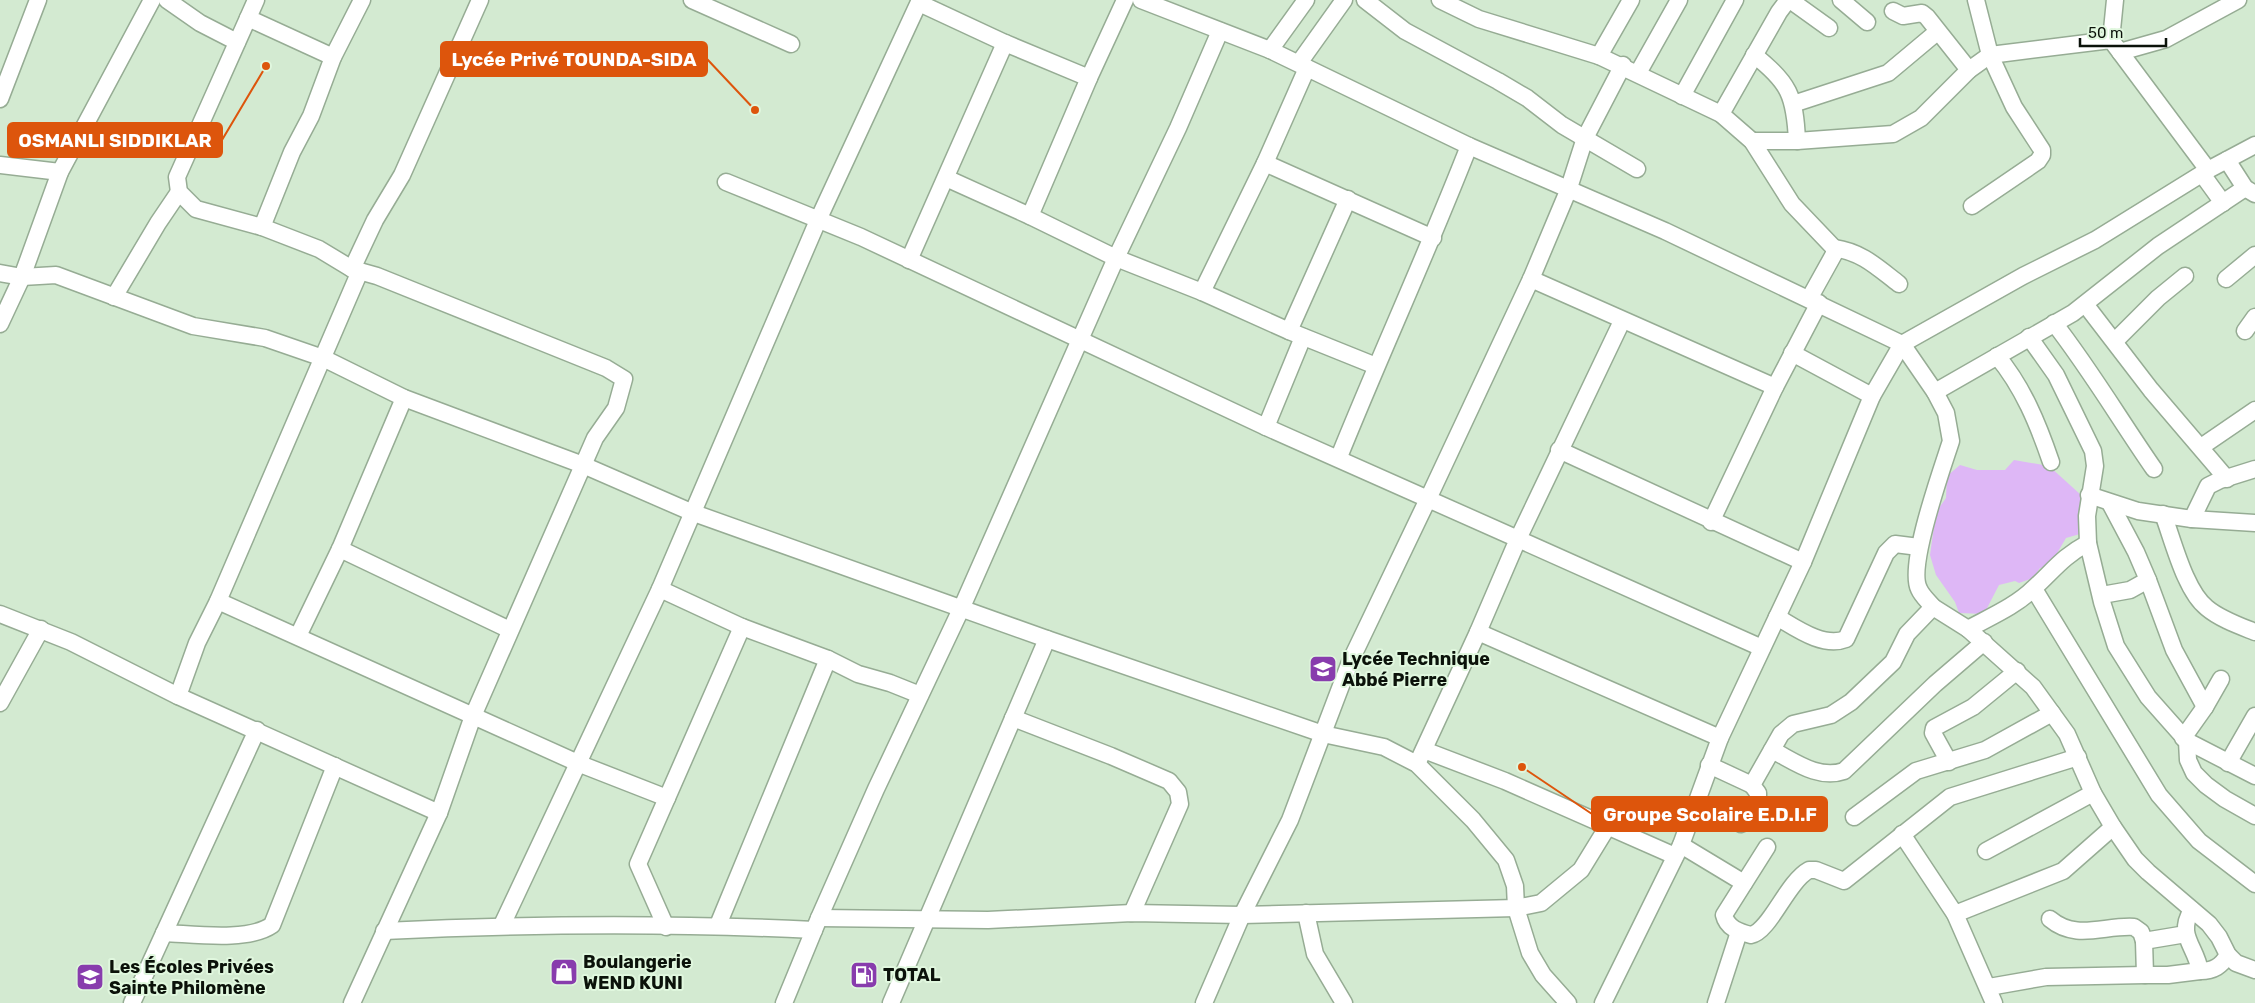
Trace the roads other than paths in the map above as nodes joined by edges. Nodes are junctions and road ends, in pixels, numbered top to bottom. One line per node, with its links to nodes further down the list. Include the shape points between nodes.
1 (38, 0): 44 (street)
2 (152, 0): 56 (street)
3 (167, 0): 29 (street, via 200,23)
4 (256, 0): 24 (street)
5 (362, 0): 37 (street)
6 (480, 0): 74 (street, via 402,175 371,228)
7 (692, 0): 31 (street)
8 (1125, 0): 42 (street)
9 (1141, 0): 27 (street)
10 (1306, 0): 33 (street)
11 (1344, 0): 39 (street)
12 (1365, 0): 47 (street, via 1405,31 1527,98)
13 (1440, 0): 36 (street, via 1479,18)
14 (1631, 0): 36 (street)
15 (1679, 0): 41 (street)
16 (1735, 0): 43 (street)
17 (1789, 0): 26 (street); 34 (street)
18 (1841, 0): 25 (street)
19 (1976, 0): 35 (street)
20 (2115, 0): 32 (street)
21 (2238, 0): 32 (street, via 2166,39)
22 (920, 2): 30 (street); 67 (street)
23 (1893, 11): 28 (street, via 1903,16 1922,13)
24 (248, 18): 29 (street); 37 (street)
25 (1867, 22)
26 (1829, 28)
27 (1220, 31): 33 (street); 72 (street)
28 (1937, 32): 40 (street); 45 (street, via 1888,73)
29 (237, 42): 62 (street, via 177,177)
30 (1005, 43): 42 (street); 58 (street)
31 (791, 44)
32 (2116, 46): 35 (street); 57 (street)
33 (1270, 50): 39 (street)
34 (1754, 55): 45 (street, via 1781,78); 46 (street)
35 (1990, 55): 40 (street); 65 (street, via 2014,107 2042,150 2042,155)
36 (1599, 56): 38 (street)
37 (333, 57): 68 (street)
38 (1623, 65): 41 (street); 47 (street)
39 (1303, 66): 51 (street); 53 (street)
40 (1969, 70): 49 (street, via 1921,118 1903,130 1892,134)
41 (1638, 73): 43 (street)
42 (1090, 78): 66 (street)
43 (1682, 96): 46 (street)
44 (0, 99)
45 (1793, 104): 49 (street)
46 (1721, 114): 48 (street)
47 (1585, 138): 55 (street); 60 (street)
48 (1752, 141): 49 (street); 70 (street, via 1792,204)
49 (1797, 141)
50 (2255, 145): 52 (street)
51 (1469, 146): 60 (street); 69 (street)
52 (2227, 160): 57 (street); 61 (street)
53 (1265, 163): 63 (street); 81 (street)
54 (0, 165): 56 (street)
55 (1637, 170)
56 (60, 172): 77 (street)
57 (2205, 172): 64 (street); 94 (street, via 2095,240)
58 (946, 178): 66 (street); 73 (street)
59 (726, 182): 67 (street)
60 (1568, 191): 78 (street); 83 (street, via 1665,231)
61 (2250, 191): 64 (street)
62 (179, 192): 68 (street, via 196,209); 82 (street)
63 (1348, 199): 69 (street); 90 (street)
64 (2223, 203): 84 (street, via 2158,246)
65 (1972, 206)
66 (1030, 216): 72 (street)
67 (819, 218): 73 (street); 116 (street)
68 (262, 227): 74 (street, via 318,249)
69 (1433, 238): 98 (street)
70 (1834, 248): 80 (street, via 1858,254); 83 (street)
71 (2255, 255): 79 (street)
72 (1116, 258): 81 (street); 92 (street)
73 (909, 260): 92 (street)
74 (356, 270): 97 (street); 109 (street, via 606,368 624,379 616,408 595,438)
75 (0, 273): 77 (street)
76 (2185, 276): 93 (street)
77 (22, 277): 82 (street, via 56,276); 88 (street)
78 (1531, 279): 86 (street); 114 (street)
79 (2226, 279)
80 (1899, 284)
81 (1202, 292): 90 (street)
82 (114, 297): 97 (street, via 193,326 265,338)
83 (1814, 301): 94 (street); 95 (street)
84 (2085, 304): 87 (street); 93 (street)
85 (2255, 317): 89 (street)
86 (1622, 321): 99 (street); 106 (street)
87 (2054, 322): 91 (street); 110 (street)
88 (0, 324)
89 (2245, 332)
90 (1296, 334): 98 (street); 104 (street)
91 (2029, 337): 96 (street); 113 (street, via 2056,375 2093,451 2095,466)
92 (1081, 341): 104 (street); 131 (street)
93 (2115, 341): 105 (street, via 2151,390)
94 (1902, 344): 100 (street); 101 (street)
95 (1792, 353): 99 (street); 101 (street)
96 (1997, 356): 100 (street); 108 (street, via 2013,376 2037,423)
97 (323, 358): 102 (street); 130 (street)
98 (1376, 366): 107 (street)
99 (1775, 387): 119 (street)
100 (1935, 392): 123 (street, via 1946,413 1951,441)
101 (1872, 396): 125 (street)
102 (404, 398): 109 (street); 124 (street)
103 (2255, 410): 105 (street)
104 (1266, 427): 107 (street)
105 (2201, 447): 112 (street)
106 (1559, 450): 119 (street); 121 (street)
107 (1339, 457): 114 (street)
108 (2051, 462)
109 (584, 465): 116 (street); 138 (street)
110 (2154, 469)
111 (2255, 469): 112 (street)
112 (2227, 479): 118 (street, via 2208,486)
113 (2089, 495): 115 (street); 122 (street)
114 (1428, 499): 121 (street); 157 (street, via 1350,662)
115 (2110, 503): 117 (street); 126 (street)
116 (691, 512): 127 (street); 131 (street)
117 (2164, 514): 118 (street); 140 (street, via 2192,589 2200,601 2208,609)
118 (2192, 519): 120 (street)
119 (1711, 522): 125 (street)
120 (2255, 523)
121 (1518, 538): 139 (street); 144 (street)
122 (2088, 544): 128 (street, via 2066,556); 129 (street)
123 (1920, 548): 132 (street, via 1916,574 1918,589); 134 (street, via 1895,544 1886,553 1846,639 1838,643 1805,634)
124 (340, 549): 138 (street); 141 (street)
125 (1803, 562): 134 (street)
126 (2148, 580): 129 (street, via 2130,590); 151 (street, via 2174,650)
127 (660, 589): 135 (street); 165 (street)
128 (2034, 589): 137 (street); 183 (street, via 2159,795 2199,841)
129 (2102, 595): 159 (street, via 2116,646 2148,697)
130 (218, 601): 141 (street); 149 (street, via 197,643)
131 (962, 607): 142 (street); 148 (street)
132 (1934, 607): 137 (street); 160 (street, via 1907,634 1893,662 1851,702 1831,715 1793,724 1781,734)
133 (0, 614): 136 (street)
134 (1777, 617): 144 (street)
135 (742, 627): 145 (street); 171 (street)
136 (41, 629): 149 (street); 150 (street)
137 (1968, 629): 143 (street)
138 (510, 630): 153 (street)
139 (1478, 632): 158 (street); 161 (street)
140 (2255, 632)
141 (298, 636): 153 (street)
142 (1047, 639): 155 (street); 157 (street)
143 (1984, 642): 146 (street); 160 (street, via 1844,771 1835,774 1811,770)
144 (1762, 648): 158 (street)
145 (828, 658): 148 (street, via 858,674); 193 (street)
146 (2017, 671): 152 (street, via 2034,687); 163 (street, via 1973,707 1934,728 1933,733)
147 (2221, 679): 151 (street)
148 (920, 695): 192 (street)
149 (178, 696): 156 (street)
150 (0, 703)
151 (2205, 707): 159 (street)
152 (2052, 713): 162 (street); 163 (street, via 1985,750)
153 (473, 716): 165 (street); 172 (street)
154 (2255, 716): 164 (street)
155 (1013, 718): 186 (street, via 1169,781 1178,792 1180,804); 190 (street)
156 (257, 730): 166 (street); 198 (street)
157 (1323, 734): 161 (street); 189 (street, via 1290,820)
158 (1720, 738): 167 (street)
159 (2185, 740): 164 (street); 173 (street, via 2191,766 2206,786)
160 (1772, 750): 169 (street)
161 (1420, 757): 176 (street, via 1506,781); 184 (street, via 1506,860 1515,886)
162 (2078, 757): 170 (street); 178 (street, via 1950,797)
163 (1948, 762): 174 (street, via 1916,771)
164 (2228, 763): 168 (street)
165 (580, 764): 171 (street); 194 (street)
166 (335, 766): 172 (street); 198 (street, via 272,925 248,934)
167 (1709, 766): 169 (street); 180 (street)
168 (2255, 776)
169 (1752, 785): 175 (street, via 1758,798)
170 (2094, 793): 177 (street); 181 (street)
171 (667, 798): 195 (street, via 638,864)
172 (439, 814): 196 (street)
173 (2255, 816)
174 (1854, 817)
175 (1741, 824)
176 (1608, 826): 180 (street); 184 (street, via 1581,870 1540,903)
177 (2113, 827): 185 (street, via 2148,872); 188 (street, via 2064,871)
178 (1902, 834): 188 (street); 197 (street, via 1844,881 1816,870 1804,872 1776,906 1764,928 1750,935)
179 (1767, 847): 182 (street)
180 (1678, 850): 182 (street); 213 (street)
181 (1986, 851)
182 (1744, 883): 197 (street, via 1724,915 1728,924)
183 (2255, 884)
184 (1516, 908): 187 (street); 212 (street, via 1530,953 1543,975)
185 (2192, 910): 199 (street, via 2185,925); 201 (street, via 2214,931)
186 (1132, 913): 189 (street); 190 (street, via 988,920)
187 (1306, 913): 189 (street); 211 (street, via 1318,961)
188 (1955, 914): 205 (street)
189 (1242, 915): 210 (street)
190 (927, 919): 192 (street); 209 (street)
191 (2050, 919): 200 (street, via 2069,930 2091,932 2134,927 2141,932)
192 (816, 924): 193 (street); 208 (street)
193 (718, 925): 195 (street)
194 (502, 926): 195 (street); 196 (street)
195 (666, 927)
196 (384, 931): 207 (street)
197 (1740, 932): 214 (street)
198 (164, 933): 206 (street)
199 (2186, 934): 200 (street); 203 (street)
200 (2144, 941): 204 (street)
201 (2228, 955): 202 (street, via 2236,963); 203 (street, via 2216,969)
202 (2255, 970)
203 (2200, 971): 204 (street)
204 (2145, 975): 205 (street, via 2046,977)
205 (1989, 986): 215 (street)
206 (132, 1003)
207 (352, 1003)
208 (784, 1003)
209 (891, 1003)
210 (1204, 1003)
211 (1344, 1003)
212 (1568, 1003)
213 (1603, 1003)
214 (1716, 1003)
215 (1994, 1003)

